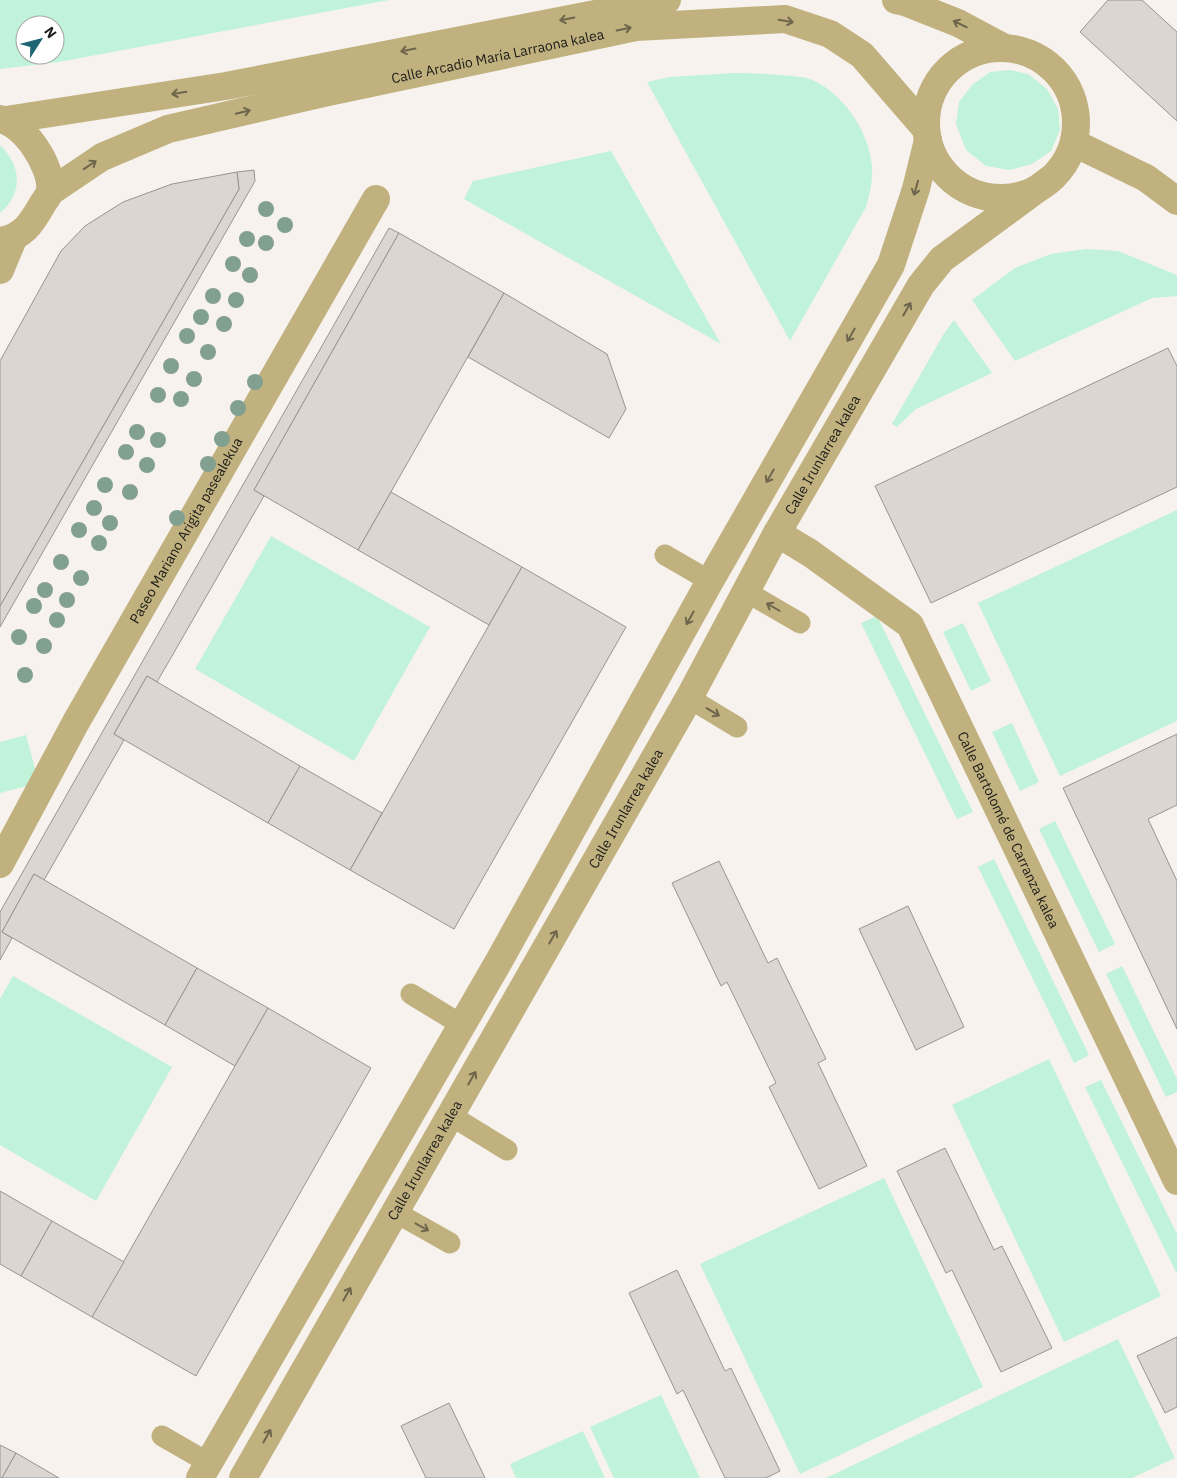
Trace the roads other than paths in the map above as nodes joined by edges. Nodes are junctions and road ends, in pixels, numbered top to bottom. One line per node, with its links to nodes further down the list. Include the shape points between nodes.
1 (667, 0): 4 (street, Calle Arcadio María Larraona kalea, one-way to 4, via 226,86)
2 (896, 0): 3 (street, one-way to 2, via 958,23)
3 (1003, 47): 5 (street, via 978,51 956,62 938,80 928,103); 6 (street, via 1025,51 1045,61 1062,78 1072,98 1077,120)
4 (3, 120): 8 (street, via 27,136 38,152 47,168)
5 (927, 134): 7 (street, via 932,152 944,172 963,188 986,196 1010,198 1032,191); 8 (street, Calle Arcadio María Larraona kalea, one-way to 5, via 102,157 168,130 323,93 636,27 785,19 830,34 862,55); 15 (street, one-way to 15, via 916,188 891,265)
6 (1074, 143): 7 (street, via 1066,162); 10 (street, via 1146,178)
7 (1052, 178): 13 (street, Calle Irunlarrea kalea, one-way to 7, via 921,285 942,259)
8 (50, 192): 11 (street, via 30,225)
9 (376, 199): 20 (street, Paseo Mariano Arigita pasealekua, via 76,722)
10 (1177, 201)
11 (6, 240): 12 (street)
12 (0, 270)
13 (777, 533): 16 (street, Calle Irunlarrea kalea); 25 (street, Calle Bartolomé de Carranza kalea, via 910,625)
14 (665, 555): 15 (lane)
15 (710, 581): 22 (street, one-way to 22)
16 (745, 591): 17 (lane, one-way to 16); 18 (street, Calle Irunlarrea kalea)
17 (800, 623)
18 (689, 698): 19 (lane, one-way to 19); 23 (street, Calle Irunlarrea kalea, one-way to 18)
19 (737, 727)
20 (0, 864)
21 (410, 994): 22 (lane)
22 (462, 1025): 29 (street)
23 (450, 1115): 24 (lane); 26 (street, Calle Irunlarrea kalea)
24 (507, 1150)
25 (1177, 1181)
26 (394, 1212): 27 (lane, one-way to 27); 30 (street, Calle Irunlarrea kalea, one-way to 26)
27 (450, 1243)
28 (162, 1436): 29 (lane)
29 (205, 1471)
30 (243, 1478)

